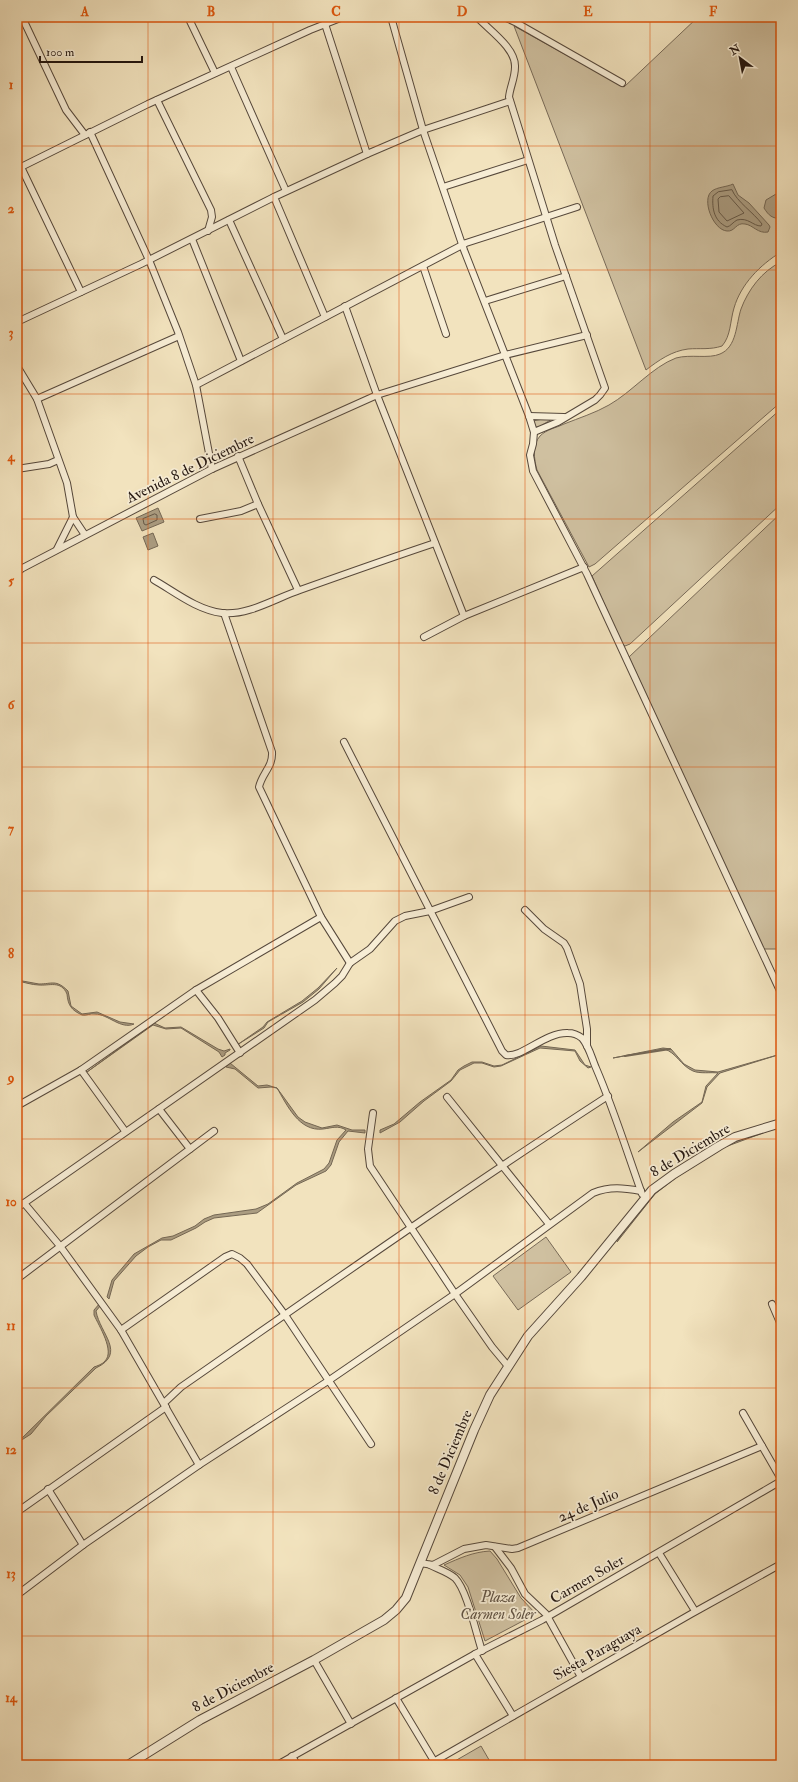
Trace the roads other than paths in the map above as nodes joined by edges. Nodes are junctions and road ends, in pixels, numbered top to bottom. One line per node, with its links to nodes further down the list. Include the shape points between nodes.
1 (22, 17): 14 (street, via 66,110)
2 (188, 17): 9 (street)
3 (343, 17): 7 (street)
4 (391, 17): 13 (street)
5 (477, 17): 12 (street, via 510,51 514,59)
6 (504, 17): 10 (street)
7 (325, 24): 8 (street); 15 (street)
8 (231, 67): 9 (street); 19 (street)
9 (215, 73): 11 (street)
10 (622, 83)
11 (157, 100): 14 (street); 24 (street, via 211,210)
12 (510, 101): 13 (street); 16 (street)
13 (423, 130): 15 (street); 18 (street)
14 (87, 134): 17 (street); 27 (street)
15 (367, 154): 19 (street)
16 (528, 160): 18 (street); 22 (street)
17 (19, 168): 30 (street)
18 (443, 187): 26 (street)
19 (286, 191): 20 (street)
20 (274, 197): 23 (street); 33 (street)
21 (577, 207): 22 (street)
22 (546, 217): 26 (street); 29 (street)
23 (229, 220): 24 (street); 38 (street)
24 (208, 231): 25 (street)
25 (192, 239): 27 (street); 40 (street)
26 (462, 245): 28 (street); 31 (street)
27 (149, 260): 30 (street); 37 (street)
28 (423, 266): 32 (street); 35 (street)
29 (566, 276): 31 (street); 36 (street)
30 (81, 292): 34 (street)
31 (485, 301): 39 (street)
32 (345, 306): 33 (street); 43 (street)
33 (325, 317): 38 (street)
34 (17, 322)
35 (446, 334)
36 (586, 335): 39 (street, Avenida 8 de Diciembre); 46 (street, via 605,388 595,400)
37 (179, 336): 42 (street); 44 (street)
38 (283, 339): 40 (street)
39 (505, 355): 43 (street, Avenida 8 de Diciembre); 45 (street)
40 (241, 361): 42 (street)
41 (17, 366): 44 (street)
42 (196, 385): 50 (street)
43 (378, 395): 48 (street, Avenida 8 de Diciembre); 56 (street)
44 (37, 399): 49 (street)
45 (529, 416): 46 (street); 47 (street)
46 (564, 417): 47 (street)
47 (534, 432): 59 (street, via 530,455 533,471)
48 (238, 456): 50 (street, Avenida 8 de Diciembre); 52 (street)
49 (58, 460): 51 (street); 53 (street, via 67,483)
50 (212, 468): 55 (street, Avenida 8 de Diciembre)
51 (17, 469)
52 (258, 504): 54 (street, via 230,514); 62 (street)
53 (73, 517): 55 (street); 57 (street)
54 (200, 519)
55 (85, 535): 57 (street, Avenida 8 de Diciembre)
56 (436, 543): 62 (street); 64 (street)
57 (57, 550): 60 (street, Avenida 8 de Diciembre)
58 (17, 560): 60 (street)
59 (584, 568): 64 (street); 73 (street)
60 (18, 570)
61 (154, 580): 63 (street, via 198,605)
62 (298, 590): 63 (street, via 253,608)
63 (224, 613): 70 (street, via 272,752 270,768 261,779 259,787)
64 (464, 616): 65 (street)
65 (424, 637)
66 (344, 742): 69 (street)
67 (468, 897): 69 (street)
68 (525, 910): 74 (street, via 567,948 580,984)
69 (430, 911): 71 (street, via 405,916 395,921 370,949); 74 (street, via 504,1054 510,1056 547,1037 567,1033 582,1038)
70 (321, 917): 71 (street); 72 (street)
71 (350, 963): 75 (street, via 335,983)
72 (196, 990): 75 (street, via 218,1018); 76 (street)
73 (781, 993)
74 (587, 1046): 77 (street)
75 (240, 1053): 80 (street)
76 (81, 1070): 79 (street); 84 (street)
77 (608, 1096): 86 (street); 87 (street)
78 (447, 1097): 86 (street)
79 (17, 1106)
80 (159, 1109): 84 (street); 85 (street)
81 (373, 1113): 91 (street, via 368,1149 370,1166)
82 (781, 1123): 87 (street, 8 de Diciembre, via 735,1137)
83 (214, 1131): 85 (street)
84 (125, 1132): 88 (street)
85 (190, 1149): 92 (street)
86 (501, 1165): 90 (street); 91 (street)
87 (642, 1195): 90 (street, via 622,1187 602,1189); 99 (street, 8 de Diciembre, via 581,1277 528,1336)
88 (24, 1203): 89 (street); 92 (street)
89 (17, 1208)
90 (549, 1224): 94 (street)
91 (410, 1228): 94 (street); 96 (street)
92 (60, 1246): 93 (street); 98 (street)
93 (17, 1279)
94 (455, 1294): 99 (street); 100 (street)
95 (772, 1304): 97 (street)
96 (285, 1315): 98 (street, via 247,1264 232,1254); 100 (street); 101 (street, via 181,1388)
97 (781, 1325)
98 (121, 1330): 101 (street)
99 (507, 1366): 112 (street, 8 de Diciembre, via 474,1430)
100 (328, 1381): 103 (street); 105 (street)
101 (165, 1405): 105 (street); 107 (street)
102 (743, 1413): 104 (street)
103 (372, 1444)
104 (762, 1446): 106 (street); 110 (street, 24 de Julio, via 518,1548)
105 (199, 1465): 109 (street)
106 (781, 1480): 111 (street, Carmen Soler)
107 (48, 1489): 108 (street); 109 (street)
108 (17, 1512)
109 (82, 1545): 115 (street)
110 (495, 1547): 114 (street, 24 de Julio, via 486,1545 464,1549); 117 (street, via 526,1594)
111 (659, 1553): 116 (street); 117 (street, Carmen Soler)
112 (420, 1563): 114 (street); 120 (street, 8 de Diciembre, via 406,1598 390,1616)
113 (781, 1564): 116 (street, Siesta Paraguaya)
114 (430, 1565): 118 (street, via 454,1577 460,1585)
115 (17, 1594)
116 (696, 1611): 121 (street, Siesta Paraguaya)
117 (548, 1616): 118 (street, Carmen Soler); 121 (street)
118 (482, 1651): 119 (street, Carmen Soler)
119 (475, 1654): 122 (street, Carmen Soler); 123 (street)
120 (314, 1660): 124 (street); 127 (street, 8 de Diciembre, via 200,1720)
121 (581, 1677): 123 (street, Siesta Paraguaya)
122 (396, 1698): 124 (street, Carmen Soler); 126 (street)
123 (512, 1716): 126 (street, Siesta Paraguaya)
124 (351, 1724): 125 (street, Carmen Soler)
125 (292, 1756): 128 (street, Carmen Soler); 129 (street)
126 (434, 1761): 130 (street, Siesta Paraguaya)
127 (128, 1765)
128 (276, 1765)
129 (297, 1765)
130 (428, 1765)

